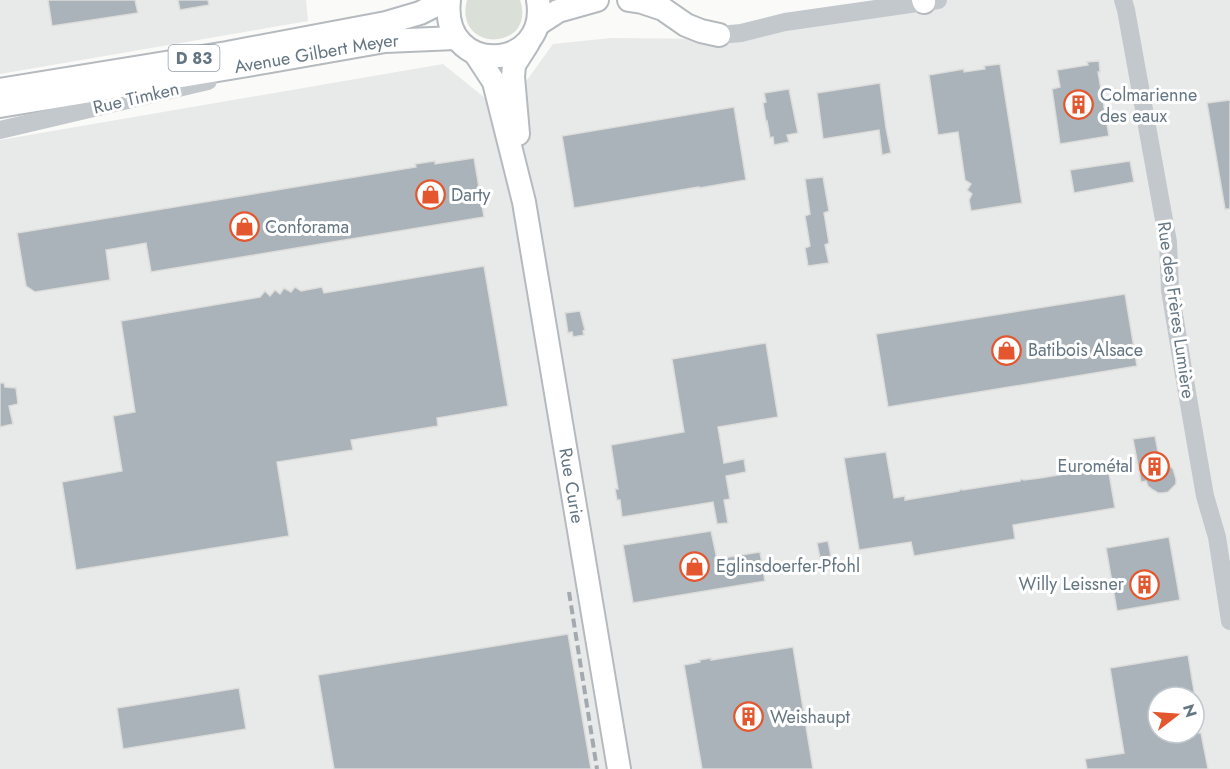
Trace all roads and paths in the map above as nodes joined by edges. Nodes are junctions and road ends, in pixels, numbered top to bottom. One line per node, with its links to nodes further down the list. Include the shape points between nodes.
1 (447, 0): 9 (main road, via 450,26); 12 (main road, Avenue Gilbert Meyer / D 83, via 386,23)
2 (538, 0): 7 (main road, via 540,10)
3 (597, 0): 7 (main road, via 558,11)
4 (629, 0): 8 (main road, via 663,9 687,25)
5 (1123, 0): 16 (street, Rue des Frères Lumière, via 1157,176 1168,242 1170,290)
6 (928, 1): 8 (street)
7 (534, 32): 10 (main road, via 519,50 505,56); 15 (main road, Rue Curie, via 514,65 513,77)
8 (719, 35)
9 (456, 38): 10 (main road); 11 (main road, Avenue Gilbert Meyer / D 83, via 385,41)
10 (475, 53): 15 (main road, Rue Curie, via 494,82)
11 (271, 61): 13 (main road, Avenue Gilbert Meyer / D 83); 14 (street, Rue Timken, via 216,79)
12 (0, 90)
13 (0, 106)
14 (0, 130)
15 (524, 201): 17 (main road, Rue Curie)
16 (1230, 621)
17 (619, 769)

